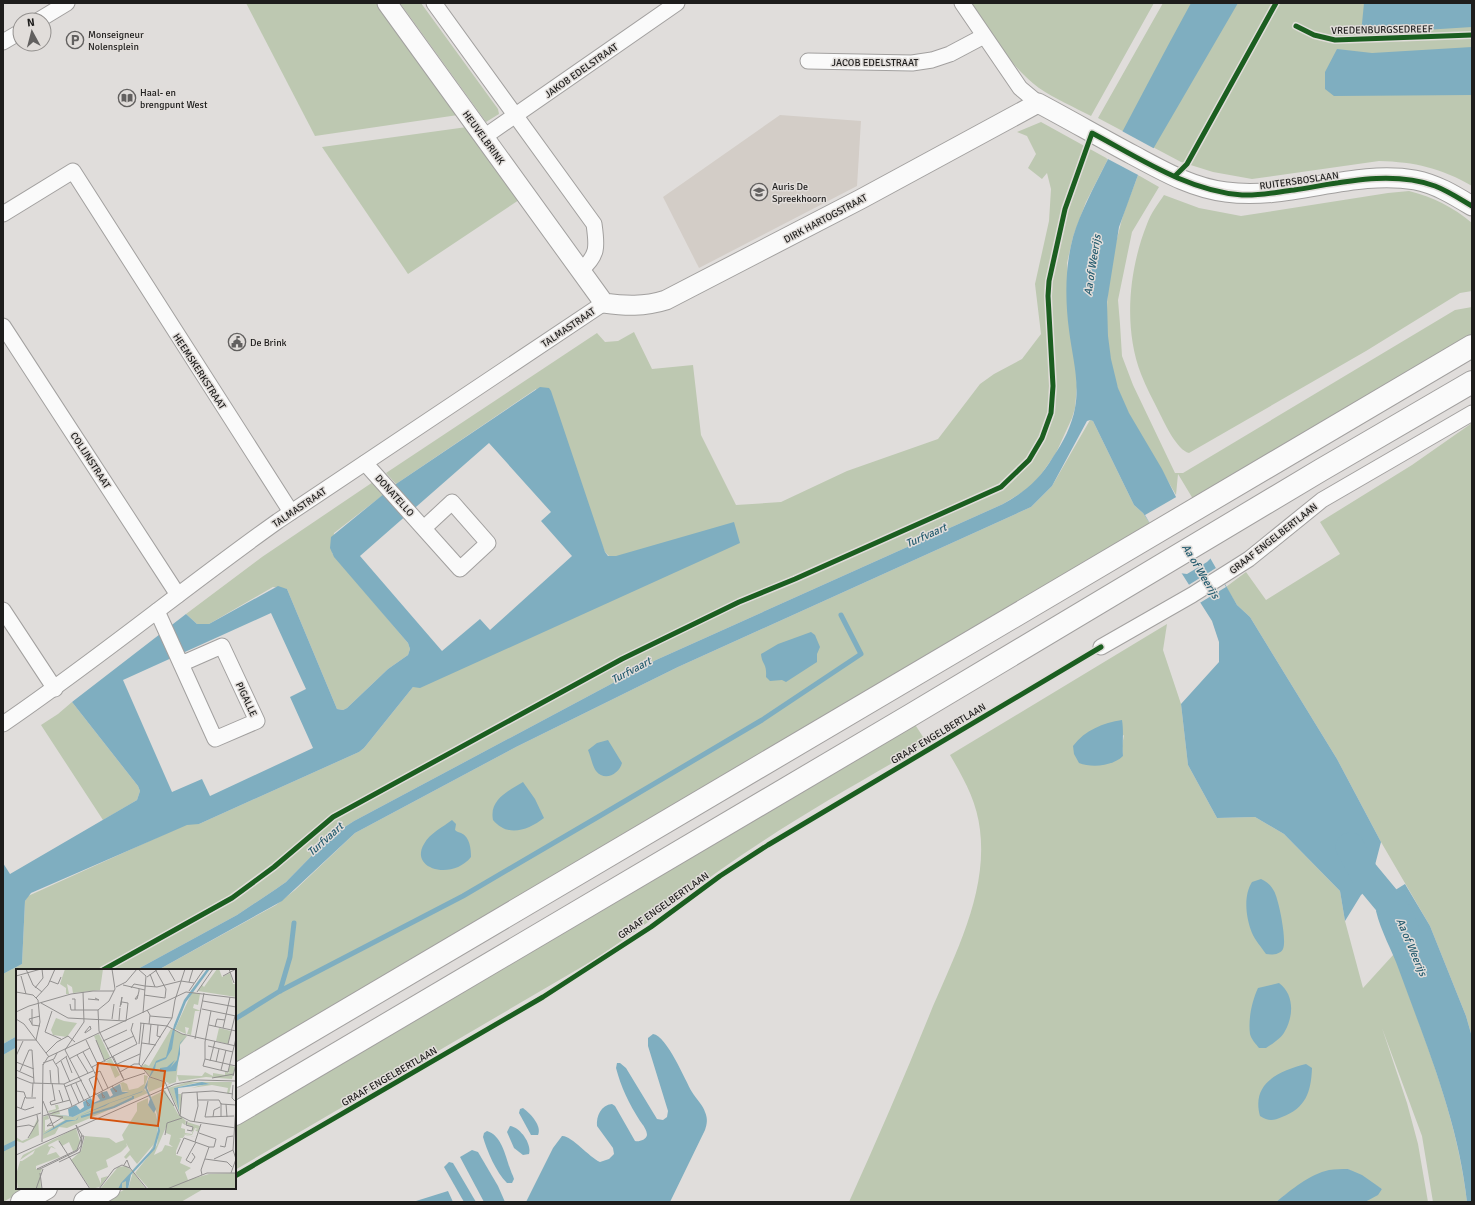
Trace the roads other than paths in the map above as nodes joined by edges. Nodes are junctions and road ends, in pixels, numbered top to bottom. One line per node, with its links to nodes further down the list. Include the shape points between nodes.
1 (67, 3): 6 (street)
2 (387, 3): 11 (street, HEUVELBRINK)
3 (434, 3): 10 (street)
4 (677, 3): 10 (street, JAKOB EDELSTRAAT)
5 (962, 3): 7 (street)
6 (52, 12)
7 (984, 36): 8 (street, JACOB EDELSTRAAT, via 950,54 912,63); 9 (street, via 1020,88)
8 (808, 61)
9 (1038, 103): 12 (street, RUITERSBOSLAAN, via 1159,169 1223,192 1262,195 1393,178 1435,186); 15 (street, DIRK HARTOGSTRAAT, via 861,199 666,300 656,304 634,306)
10 (515, 115): 11 (street, JAKOB EDELSTRAAT); 14 (street, via 594,224 597,247 592,261)
11 (484, 137): 14 (street, HEUVELBRINK)
12 (1472, 206)
13 (3, 214): 21 (street, HEEMSKERKSTRAAT, via 73,171)
14 (580, 271): 15 (street, HEUVELBRINK)
15 (604, 303): 20 (street, TALMASTRAAT)
16 (3, 326): 23 (street, COLIJNSTRAAT)
17 (1472, 346): 30 (main road)
18 (1472, 382): 31 (main road)
19 (1472, 413): 26 (street, GRAAF ENGELBERTLAAN, via 1322,500 1249,560)
20 (365, 463): 21 (street, TALMASTRAAT); 22 (street, DONATELLO)
21 (291, 512): 23 (street, TALMASTRAAT)
22 (424, 528)
23 (178, 595): 25 (street, TALMASTRAAT)
24 (3, 610): 28 (street)
25 (157, 611): 27 (street, PIGALLE); 28 (street, TALMASTRAAT)
26 (1101, 647)
27 (179, 659): 27 (street, PIGALLE, via 215,739 257,721 222,646)
28 (54, 689): 29 (street, TALMASTRAAT)
29 (3, 724)
30 (236, 1075)
31 (236, 1113)
32 (44, 1189): 34 (main road)
33 (107, 1189): 35 (main road)
34 (22, 1202)
35 (85, 1202)

